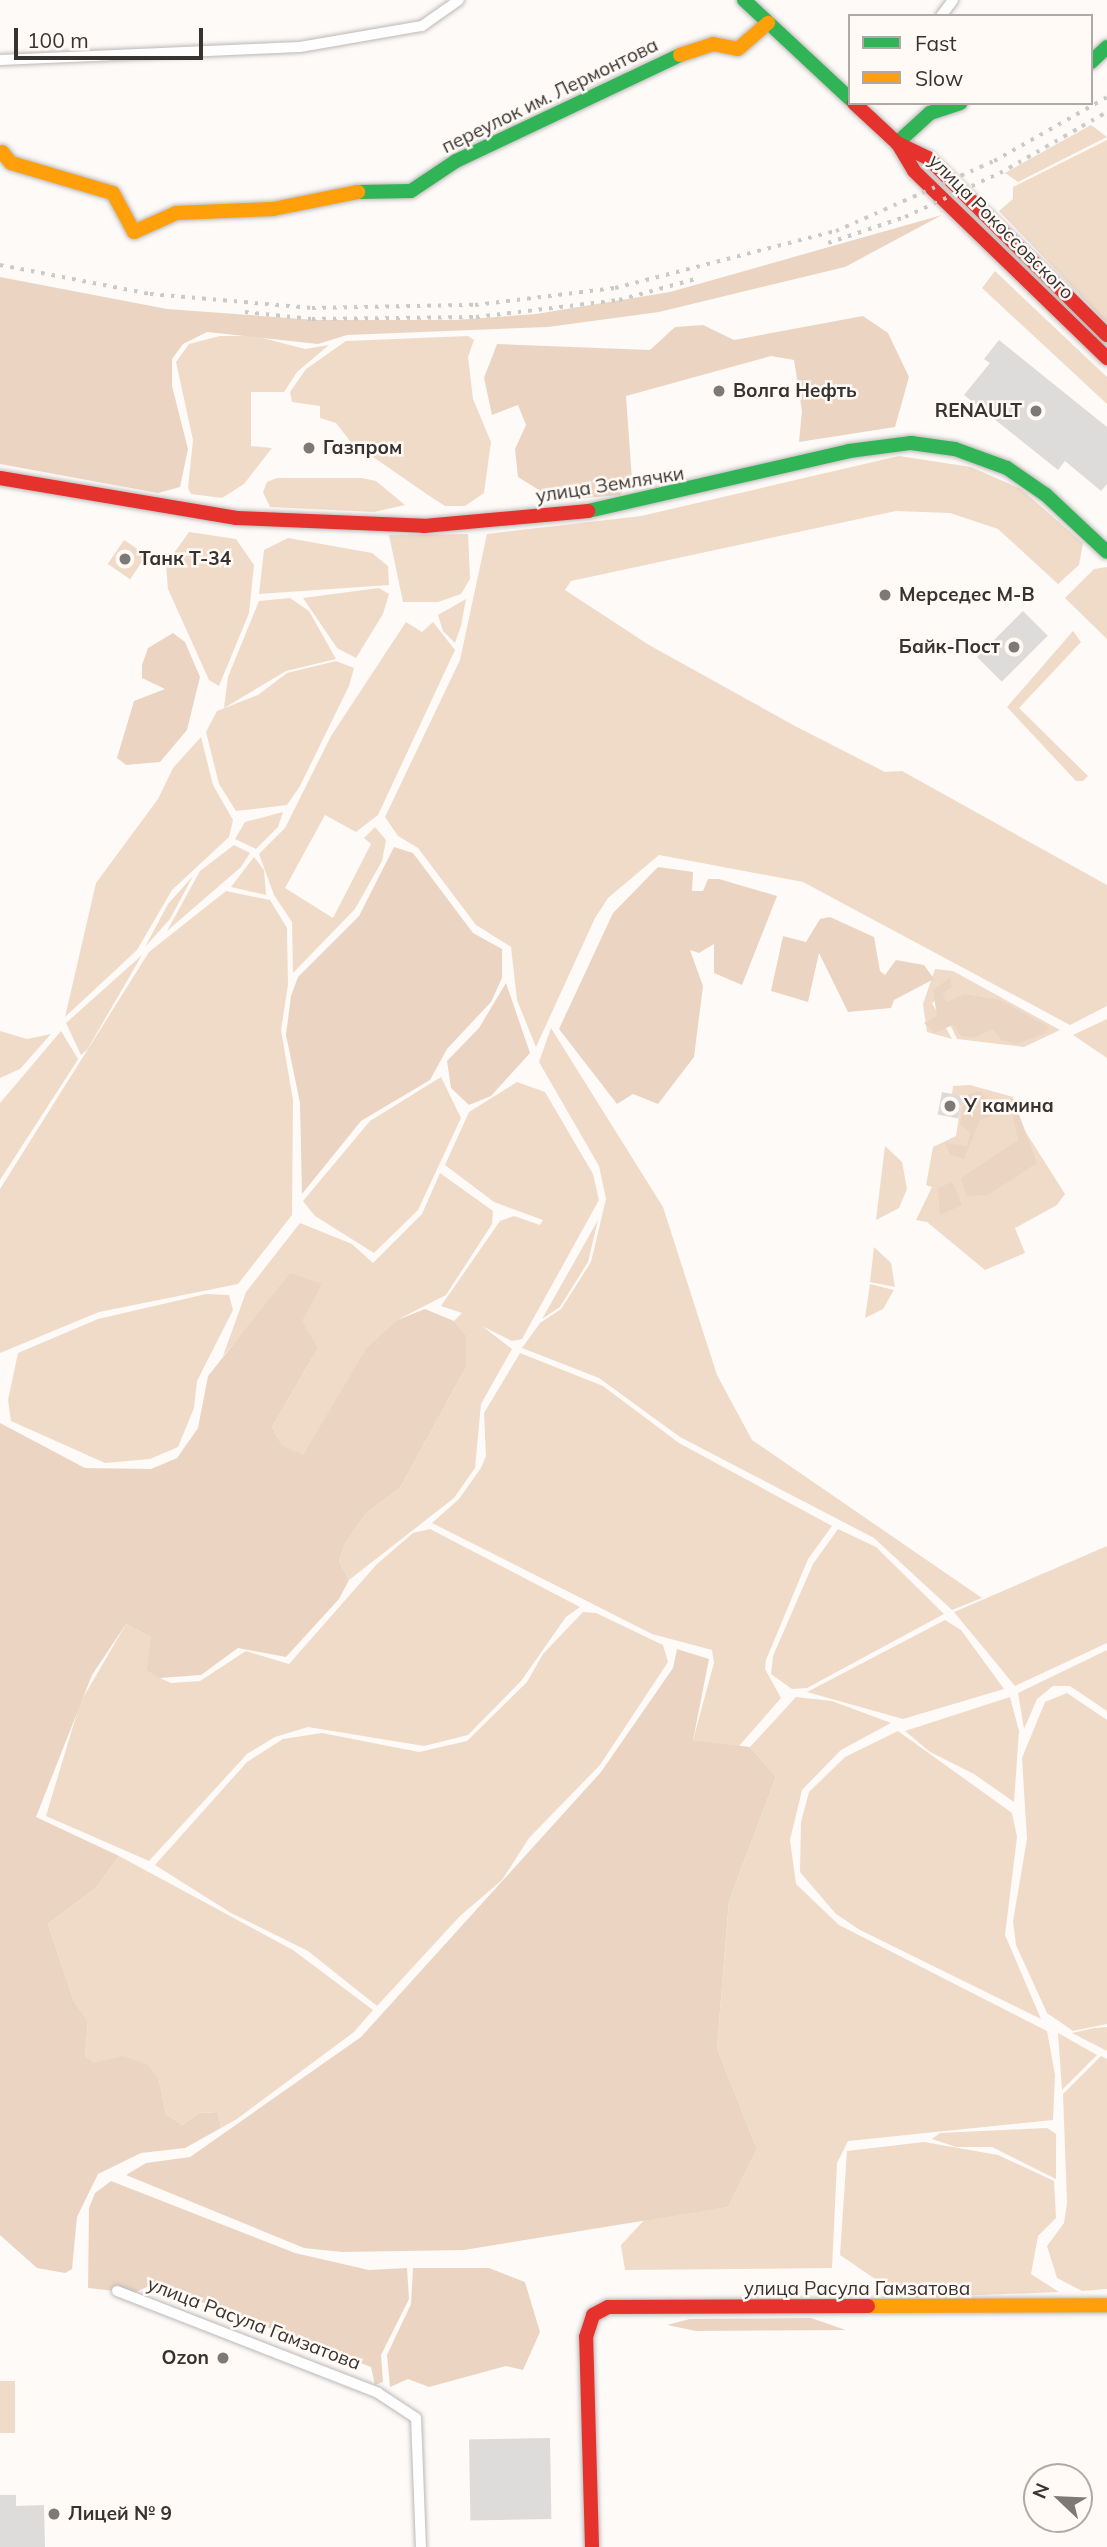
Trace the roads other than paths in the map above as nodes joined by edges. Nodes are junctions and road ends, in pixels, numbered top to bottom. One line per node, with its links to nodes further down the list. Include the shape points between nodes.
1 (459, 0): 5 (street, via 422,26 300,47)
2 (744, 0): 3 (main road)
3 (768, 23): 7 (main road); 11 (main road, переулок им. Лермонтова, via 738,49 713,44 670,59 456,161 411,191 365,191 273,209 176,214 134,232 113,193 11,163)
4 (1107, 47): 6 (main road)
5 (0, 60)
6 (1093, 60)
7 (848, 97)
8 (856, 105): 10 (main road)
9 (954, 105): 10 (main road, via 930,113)
10 (897, 143): 12 (main road, улица Рокоссовского, via 928,159); 13 (main road, улица Рокоссовского, via 914,171)
11 (2, 152)
12 (1107, 335)
13 (1107, 358)
14 (0, 478): 15 (main road, улица Землячки, via 237,518 424,526 577,514 849,451 911,443 955,449 1007,468)
15 (1107, 552)
16 (117, 2291): 18 (street, улица Расула Гамзатова, via 378,2393 416,2418)
17 (1107, 2305): 19 (main road, улица Расула Гамзатова, via 608,2307 593,2315 586,2337)
18 (421, 2547)
19 (593, 2547)

